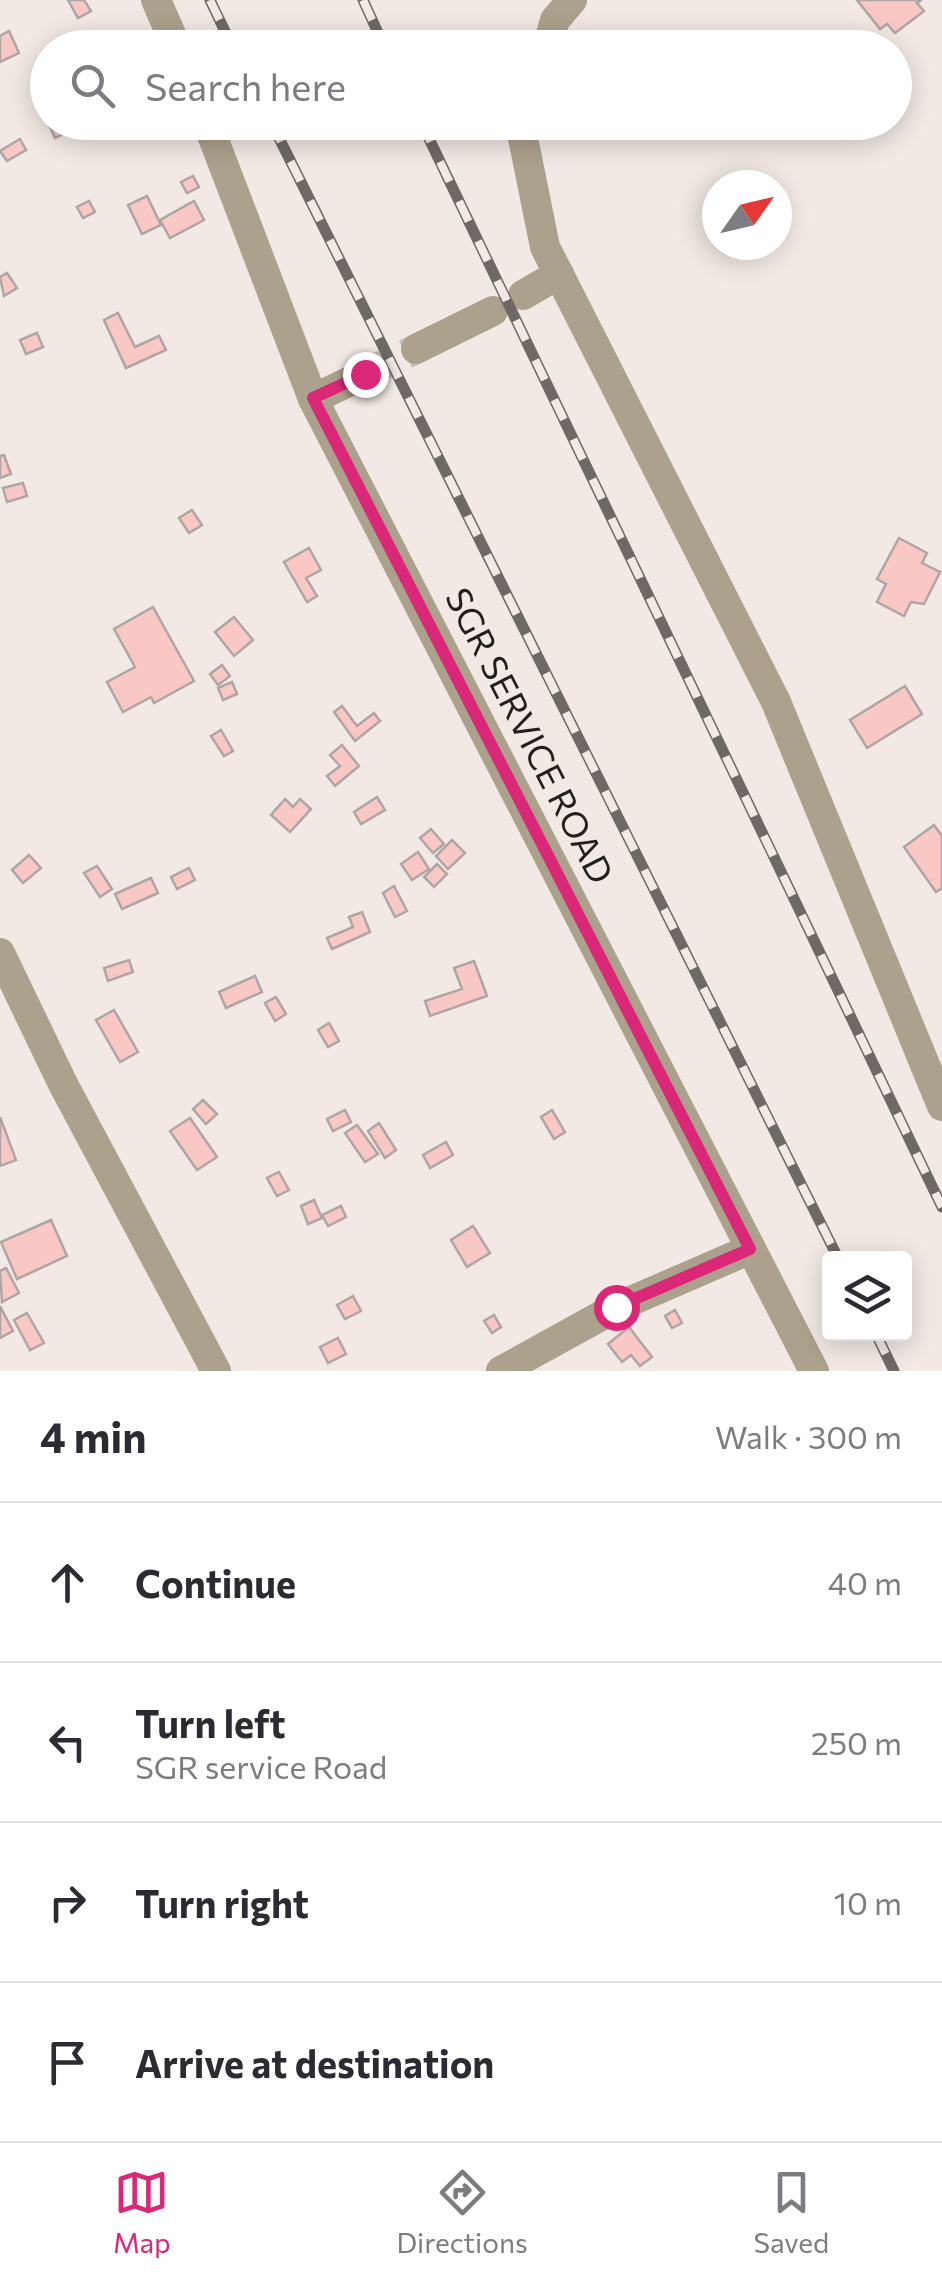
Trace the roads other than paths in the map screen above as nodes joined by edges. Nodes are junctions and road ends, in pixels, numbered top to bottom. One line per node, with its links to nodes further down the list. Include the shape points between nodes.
1 (156, 0): 3 (street)
2 (572, 0): 4 (street)
3 (169, 30)
4 (552, 30)
5 (214, 140): 12 (street, SGR SERVICE ROAD)
6 (523, 140): 7 (street, via 545,247)
7 (559, 274): 8 (street); 14 (street, via 776,702)
8 (523, 294)
9 (493, 311): 10 (street)
10 (416, 349)
11 (365, 374): 12 (street)
12 (313, 398): 15 (street, SGR SERVICE ROAD)
13 (3, 966): 16 (street)
14 (942, 1106)
15 (750, 1249): 17 (street, via 616,1307); 18 (street, SGR SERVICE ROAD)
16 (216, 1371)
17 (501, 1371)
18 (814, 1371)

